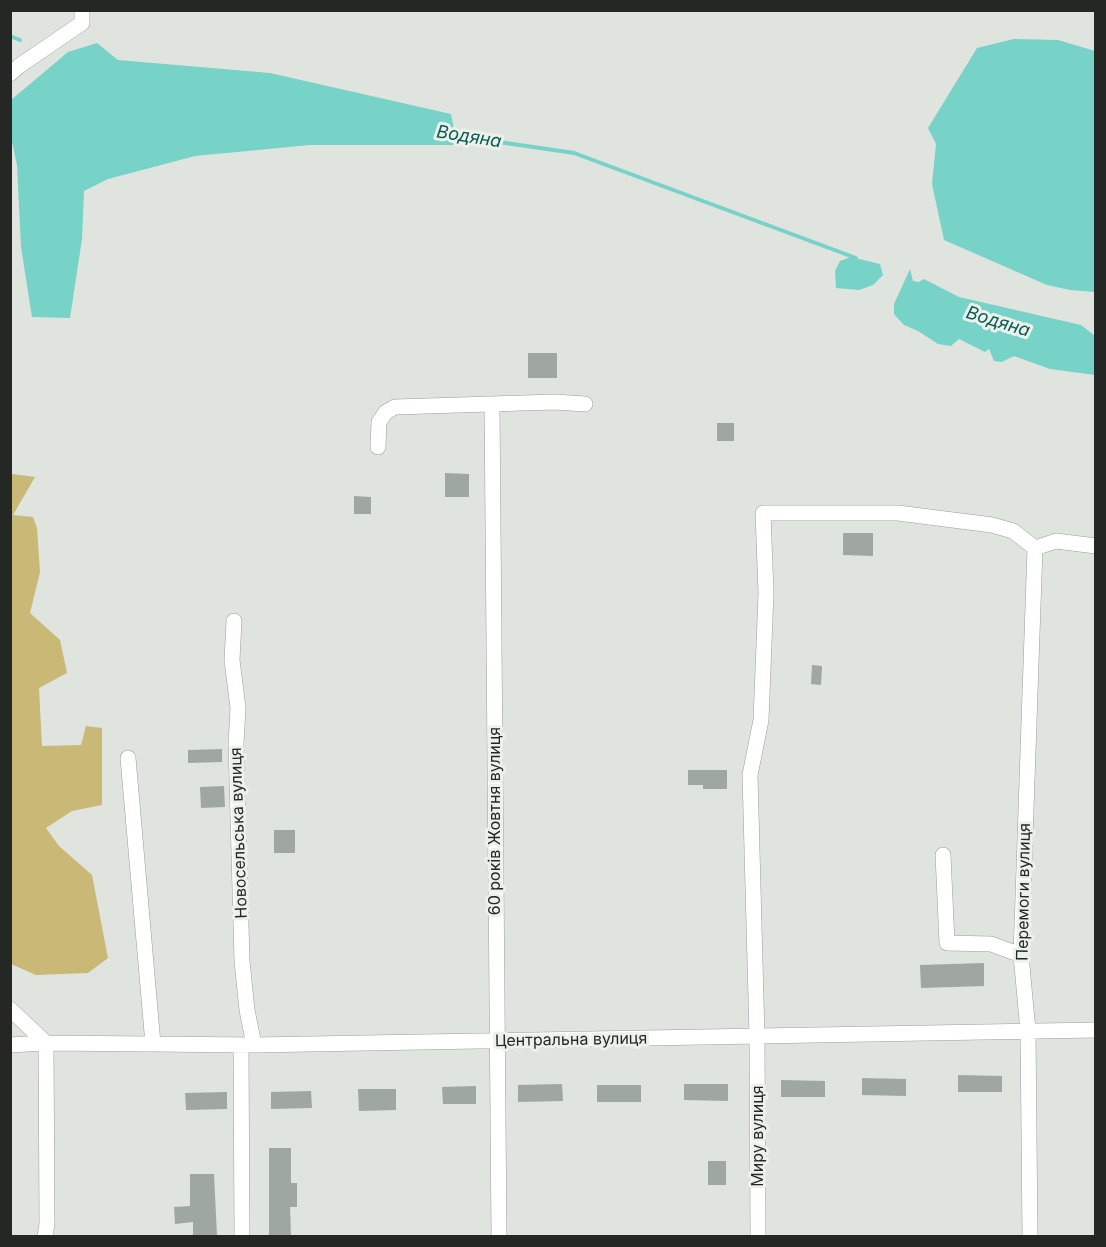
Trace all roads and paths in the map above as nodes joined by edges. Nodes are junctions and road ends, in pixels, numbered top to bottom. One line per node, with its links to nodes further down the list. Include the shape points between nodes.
1 (82, 10): 2 (street, via 81,23)
2 (10, 74)
3 (585, 404): 4 (street)
4 (492, 405): 5 (street, via 395,407 379,422); 16 (street, 60 років Жовтня вулиця)
5 (378, 447)
6 (1095, 546): 7 (street, via 1056,541)
7 (1035, 548): 11 (street, Перемоги вулиця); 15 (street, Миру вулиця, via 1013,531 992,525 898,513 763,513 766,593 761,720 750,775)
8 (234, 621): 20 (street, Новосельська вулиця, via 232,660 238,708 242,961)
9 (128, 758): 18 (street)
10 (944, 855): 11 (street, via 947,943 991,944)
11 (1022, 955): 14 (street, Перемоги вулиця)
12 (10, 1009): 17 (street)
13 (1095, 1030): 14 (street, Центральна вулиця)
14 (1028, 1031): 15 (street, Центральна вулиця); 25 (street, Перемоги вулиця)
15 (757, 1036): 16 (street, Центральна вулиця); 24 (street, Миру вулиця)
16 (497, 1041): 20 (street, Центральна вулиця); 23 (street, 60 років Жовтня вулиця)
17 (46, 1043): 18 (street, Центральна вулиця); 19 (street, Центральна вулиця); 21 (street)
18 (153, 1044): 20 (street, Центральна вулиця)
19 (10, 1045)
20 (248, 1045): 22 (street, Новосельська вулиця)
21 (45, 1236)
22 (242, 1236)
23 (499, 1236)
24 (758, 1236)
25 (1030, 1236)

